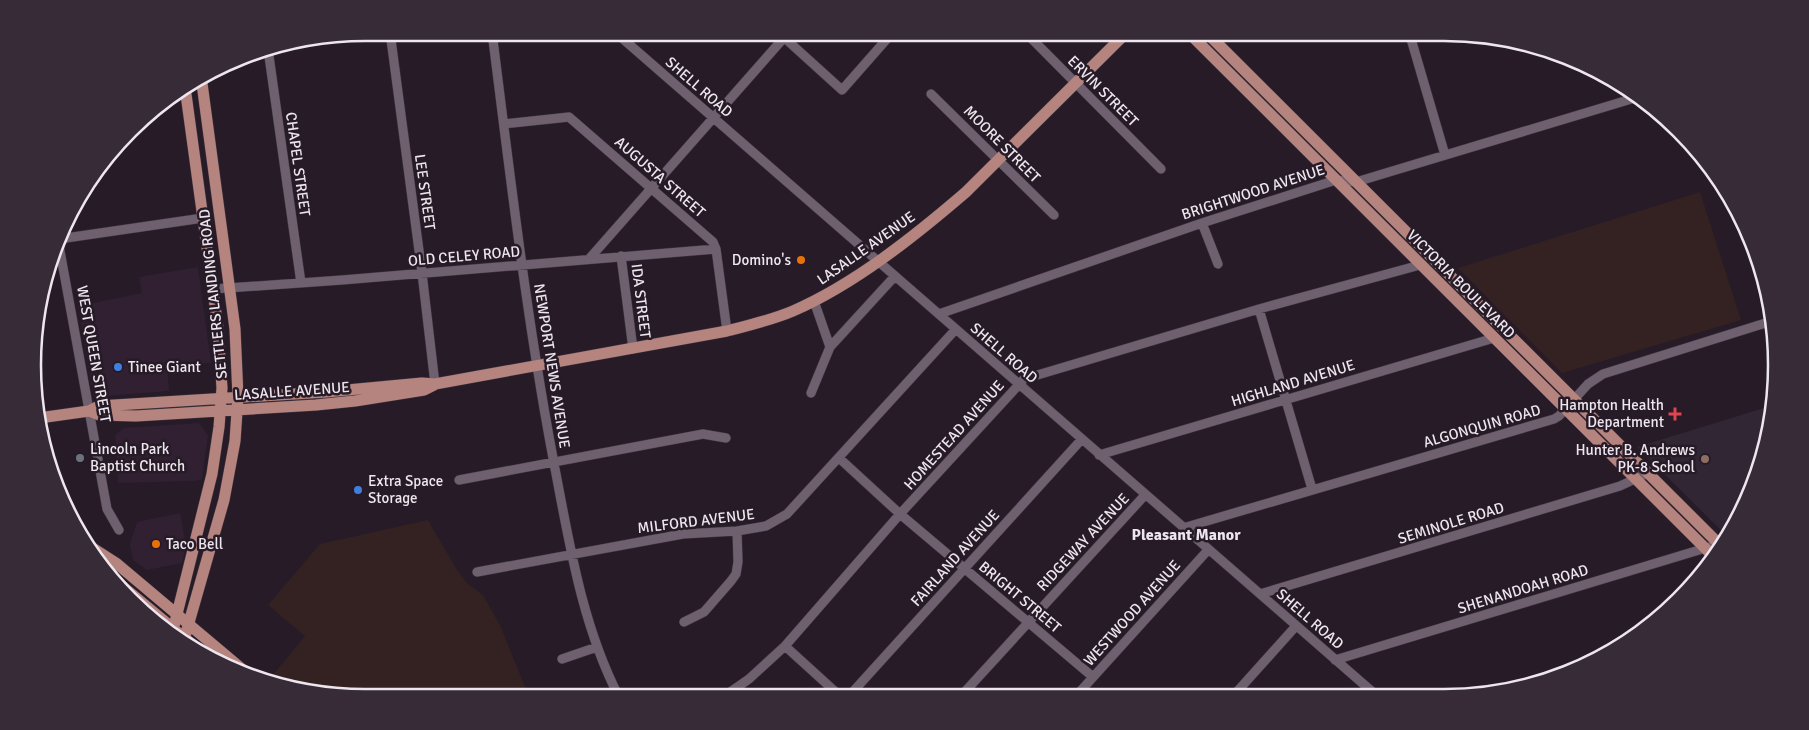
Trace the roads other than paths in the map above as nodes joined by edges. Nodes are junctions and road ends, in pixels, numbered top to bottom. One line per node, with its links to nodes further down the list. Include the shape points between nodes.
1 (391, 41): 38 (street, LEE STREET)
2 (493, 41): 19 (street, NEWPORT NEWS AVENUE)
3 (625, 41): 18 (street, SHELL ROAD)
4 (778, 41): 18 (street)
5 (791, 41): 6 (street, via 842,90)
6 (886, 41)
7 (1034, 41): 13 (street, ERVIN STREET)
8 (1118, 41): 13 (main road, LASALLE AVENUE)
9 (1197, 41): 23 (main road, VICTORIA BOULEVARD)
10 (1215, 41): 24 (main road, VICTORIA BOULEVARD)
11 (1412, 41): 20 (street)
12 (269, 56): 40 (street, CHAPEL STREET)
13 (1075, 82): 21 (main road, LASALLE AVENUE); 22 (street, ERVIN STREET)
14 (202, 85): 41 (main road, SETTLERS LANDING ROAD)
15 (931, 94): 21 (street, MOORE STREET)
16 (186, 95): 27 (main road, SETTLERS LANDING ROAD)
17 (1629, 100): 20 (street, BRIGHTWOOD AVENUE)
18 (713, 118): 25 (street); 34 (street, SHELL ROAD)
19 (504, 124): 25 (street, AUGUSTA STREET, via 569,117); 36 (street, NEWPORT NEWS AVENUE)
20 (1445, 155): 24 (street, BRIGHTWOOD AVENUE)
21 (999, 160): 26 (street, MOORE STREET); 34 (main road, LASALLE AVENUE, via 945,210)
22 (1161, 169)
23 (1336, 180): 24 (street, BRIGHTWOOD AVENUE); 28 (street, BRIGHTWOOD AVENUE); 37 (main road, VICTORIA BOULEVARD)
24 (1356, 182): 59 (main road, VICTORIA BOULEVARD)
25 (651, 188): 30 (street, AUGUSTA STREET, via 713,242); 33 (street)
26 (1054, 215)
27 (204, 218): 29 (street); 42 (main road, SETTLERS LANDING ROAD)
28 (1202, 223): 35 (street); 45 (street, BRIGHTWOOD AVENUE)
29 (68, 238)
30 (716, 249): 32 (street, OLD CELEY ROAD); 48 (street)
31 (61, 253): 62 (street, WEST QUEEN STREET)
32 (621, 256): 33 (street, OLD CELEY ROAD); 51 (street, IDA STREET)
33 (589, 259): 36 (street, OLD CELEY ROAD)
34 (878, 261): 39 (street, SHELL ROAD); 43 (main road, LASALLE AVENUE)
35 (1218, 264)
36 (523, 265): 38 (street, OLD CELEY ROAD); 52 (street, NEWPORT NEWS AVENUE)
37 (1420, 265): 44 (street, HOMESTEAD AVENUE); 49 (main road, VICTORIA BOULEVARD)
38 (422, 273): 40 (street, OLD CELEY ROAD); 53 (street, LEE STREET)
39 (895, 276): 45 (street, SHELL ROAD); 50 (street)
40 (301, 283): 41 (street, OLD CELEY ROAD)
41 (230, 288): 42 (street, OLD CELEY ROAD); 56 (main road, SETTLERS LANDING ROAD)
42 (213, 289): 57 (main road, SETTLERS LANDING ROAD, via 220,348)
43 (814, 301): 48 (main road, LASALLE AVENUE, via 761,322); 50 (street)
44 (1259, 309): 54 (street, HOMESTEAD AVENUE, via 1032,376); 58 (street)
45 (939, 314): 47 (street, SHELL ROAD)
46 (1765, 323): 59 (street, ALGONQUIN ROAD, via 1603,374 1588,384)
47 (956, 329): 54 (street, SHELL ROAD); 68 (street, MILFORD AVENUE)
48 (727, 331): 51 (main road, LASALLE AVENUE)
49 (1494, 338): 58 (street, HIGHLAND AVENUE); 60 (main road, VICTORIA BOULEVARD)
50 (830, 347): 55 (street)
51 (633, 348): 52 (main road, LASALLE AVENUE)
52 (536, 367): 53 (main road, LASALLE AVENUE); 69 (street, NEWPORT NEWS AVENUE)
53 (435, 384): 56 (main road, LASALLE AVENUE); 61 (main road, LASALLE AVENUE, via 424,390 355,401)
54 (1019, 384): 66 (street, SHELL ROAD); 75 (street, HOMESTEAD AVENUE)
55 (811, 393)
56 (238, 397): 57 (main road, LASALLE AVENUE); 61 (main road, SETTLERS LANDING ROAD)
57 (221, 398): 62 (main road, LASALLE AVENUE, via 99,406); 63 (main road, SETTLERS LANDING ROAD)
58 (1287, 399): 67 (street, HIGHLAND AVENUE); 73 (street)
59 (1575, 399): 60 (street, ALGONQUIN ROAD); 70 (main road, VICTORIA BOULEVARD)
60 (1566, 409): 71 (main road, VICTORIA BOULEVARD); 73 (street, ALGONQUIN ROAD, via 1554,419 1534,426)
61 (237, 410): 63 (main road, LASALLE AVENUE); 92 (main road, SETTLERS LANDING ROAD, via 224,500)
62 (89, 411): 63 (main road, LASALLE AVENUE, via 136,416); 64 (main road, LASALLE AVENUE); 77 (street, WEST QUEEN STREET, via 107,509)
63 (220, 411): 89 (main road, SETTLERS LANDING ROAD, via 212,474)
64 (45, 417)
65 (726, 438): 69 (street, via 704,434)
66 (1082, 439): 67 (street, SHELL ROAD); 86 (street, FAIRLAND AVENUE)
67 (1100, 455): 74 (street, SHELL ROAD)
68 (839, 458): 75 (street, BRIGHT STREET); 78 (street, MILFORD AVENUE, via 787,514 766,526)
69 (553, 462): 72 (street); 85 (street, NEWPORT NEWS AVENUE)
70 (1648, 473): 71 (street, SEMINOLE ROAD); 79 (main road, VICTORIA BOULEVARD)
71 (1635, 479): 81 (main road, VICTORIA BOULEVARD); 88 (street, SEMINOLE ROAD)
72 (459, 480)
73 (1312, 489): 76 (street, ALGONQUIN ROAD)
74 (1145, 495): 76 (street, SHELL ROAD); 91 (street, RIDGEWAY AVENUE)
75 (900, 514): 86 (street, BRIGHT STREET); 96 (street, HOMESTEAD AVENUE)
76 (1183, 528): 82 (street, SHELL ROAD)
77 (118, 530)
78 (737, 531): 85 (street, MILFORD AVENUE, via 683,534); 90 (street, via 736,574 704,612)
79 (1716, 541)
80 (1712, 547): 81 (street, SHENANDOAH ROAD)
81 (1705, 548): 83 (main road, VICTORIA BOULEVARD); 100 (street, SHENANDOAH ROAD)
82 (1208, 550): 88 (street, SHELL ROAD); 101 (street, WESTWOOD AVENUE)
83 (1708, 551)
84 (101, 552): 89 (main road)
85 (571, 554): 87 (street, MILFORD AVENUE); 97 (street, NEWPORT NEWS AVENUE)
86 (965, 567): 91 (street, BRIGHT STREET); 105 (street, FAIRLAND AVENUE)
87 (477, 572)
88 (1260, 594): 94 (street, SHELL ROAD)
89 (177, 614): 92 (main road); 93 (main road)
90 (684, 622)
91 (1028, 622): 101 (street, BRIGHT STREET); 106 (street, RIDGEWAY AVENUE)
92 (188, 624): 95 (main road); 98 (main road)
93 (174, 626)
94 (1296, 626): 100 (street, SHELL ROAD); 108 (street)
95 (187, 635)
96 (785, 646): 103 (street, HOMESTEAD AVENUE); 104 (street)
97 (597, 647): 99 (street); 102 (street, NEWPORT NEWS AVENUE)
98 (229, 658)
99 (562, 659)
100 (1335, 660): 109 (street, SHELL ROAD)
101 (1093, 677): 107 (street, WESTWOOD AVENUE)
102 (614, 689)
103 (735, 689)
104 (832, 689)
105 (855, 689)
106 (966, 689)
107 (1082, 689)
108 (1239, 689)
109 (1369, 689)

